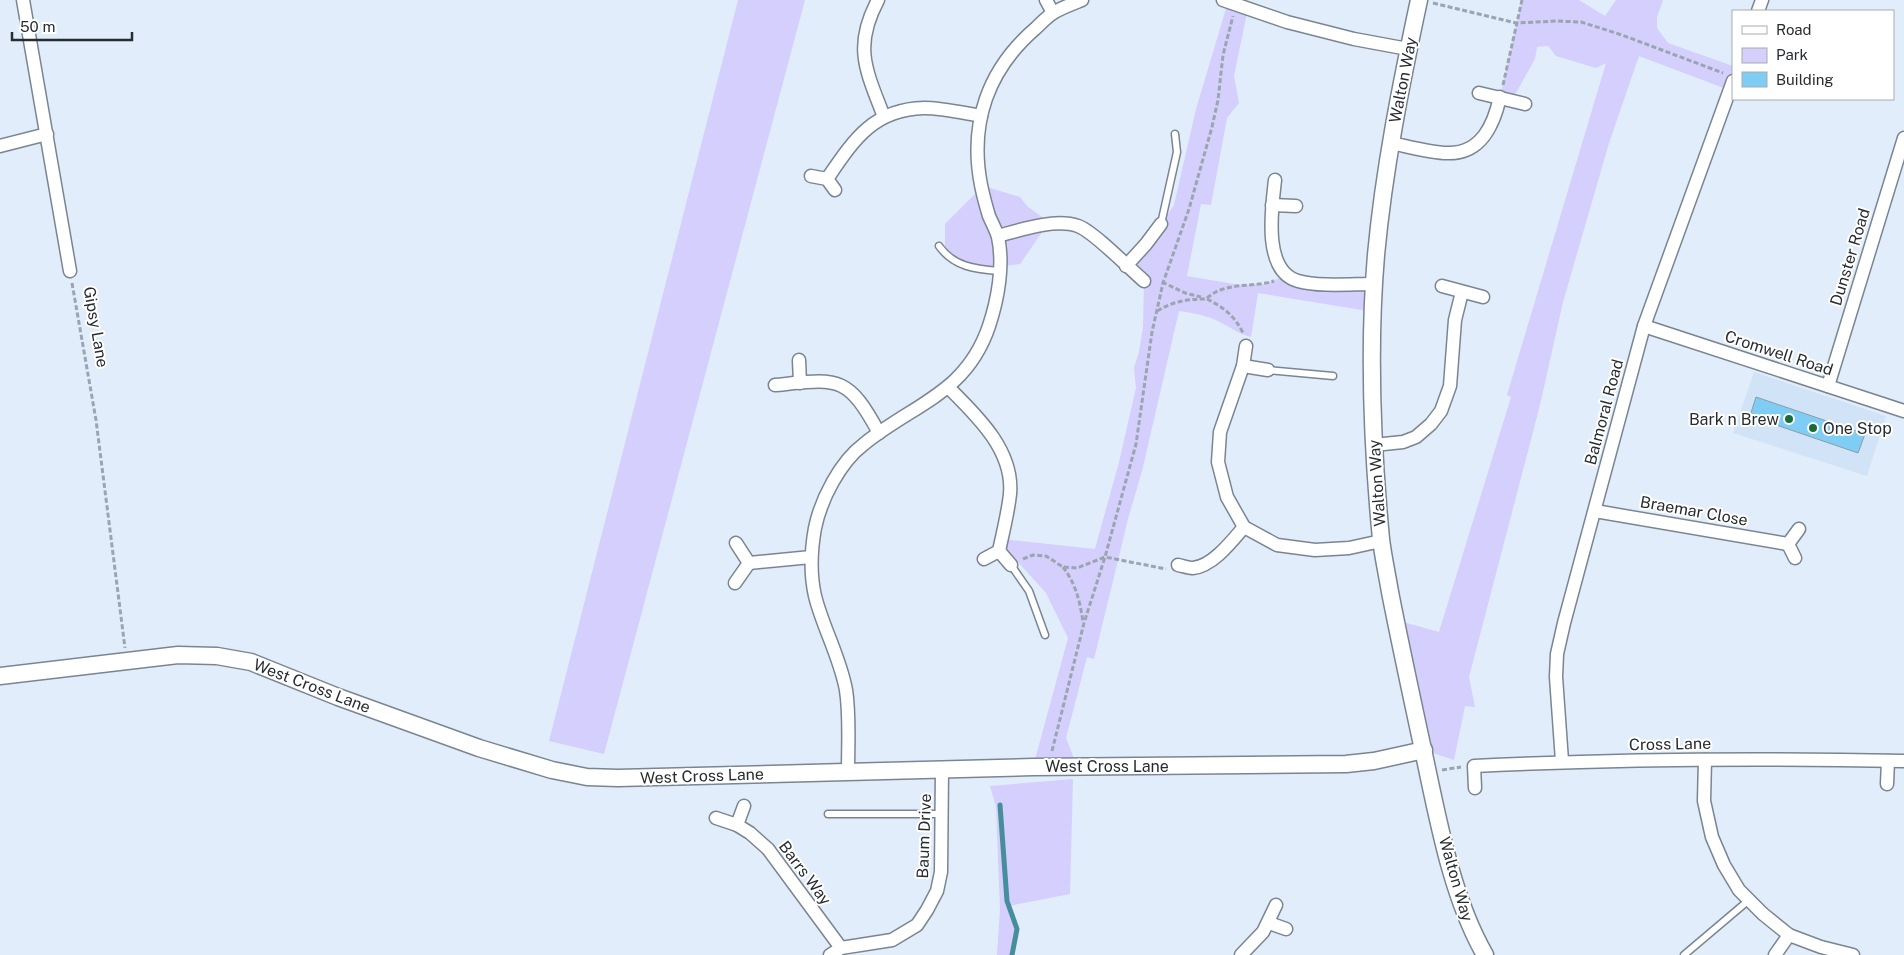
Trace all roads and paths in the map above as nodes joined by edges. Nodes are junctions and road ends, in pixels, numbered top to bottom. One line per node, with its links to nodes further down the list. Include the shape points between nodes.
1 (23, 0): 18 (street, Gipsy Lane)
2 (878, 0): 17 (street, via 869,17 863,44 870,82)
3 (1046, 0): 9 (street)
4 (1082, 0): 9 (street)
5 (1223, 0): 8 (street)
6 (1522, 0): 10 (path)
7 (1426, 1): 10 (path); 11 (street, Walton Way)
8 (1237, 4): 11 (street, via 1287,22); 37 (path, via 1223,55 1212,127)
9 (1053, 13): 16 (street, via 1017,44 995,77)
10 (1516, 23): 12 (path, via 1581,22); 14 (path)
11 (1408, 49): 21 (street, Walton Way)
12 (1728, 77): 44 (street, Balmoral Road)
13 (1479, 93): 14 (street)
14 (1500, 98): 15 (street); 21 (street, via 1490,130 1481,141 1467,149 1450,154)
15 (1525, 104)
16 (981, 116): 17 (street, via 925,108 895,112); 30 (street, via 977,151 981,185)
17 (884, 117): 24 (street, via 854,140)
18 (47, 134): 22 (street); 33 (street, Gipsy Lane)
19 (1175, 134): 29 (lane, via 1177,152)
20 (1904, 138): 52 (street, Dunster Road)
21 (1391, 143): 38 (street, Walton Way)
22 (0, 146)
23 (810, 176): 24 (street)
24 (827, 179): 26 (street)
25 (1275, 180): 27 (street)
26 (835, 190)
27 (1272, 205): 28 (street); 35 (street, via 1272,243)
28 (1296, 206)
29 (1161, 224): 32 (street)
30 (998, 236): 32 (street, via 1056,224 1078,226); 34 (street)
31 (939, 246): 34 (lane, via 957,263)
32 (1126, 266): 36 (street)
33 (70, 271): 75 (path, Gipsy Lane, via 96,420)
34 (999, 271): 53 (street, via 989,327 966,370)
35 (1286, 275): 38 (street, via 1310,283); 42 (path, via 1266,284 1224,288)
36 (1144, 281)
37 (1164, 283): 42 (path); 43 (path)
38 (1374, 284): 56 (street, Walton Way)
39 (1442, 286): 40 (street)
40 (1462, 292): 41 (street); 56 (street, via 1455,320 1450,386 1441,411 1416,437)
41 (1484, 297)
42 (1206, 299): 43 (path, via 1181,300); 45 (path, via 1231,314 1239,324)
43 (1157, 311): 65 (path, via 1136,444)
44 (1644, 326): 52 (street, Cromwell Road); 57 (street, Balmoral Road)
45 (1246, 346): 47 (street)
46 (799, 360): 50 (street)
47 (1243, 366): 48 (street); 58 (street, via 1220,432 1218,462 1227,497)
48 (1268, 370): 49 (lane)
49 (1333, 376)
50 (800, 382): 51 (street); 55 (street, via 824,380 853,392)
51 (775, 385)
52 (1828, 386): 54 (street, Cromwell Road)
53 (948, 387): 55 (street); 63 (street, via 979,418 997,443 1007,466 1010,492)
54 (1904, 411)
55 (879, 433): 64 (street, via 862,444 832,484 820,508)
56 (1374, 445): 60 (street, Walton Way)
57 (1595, 511): 62 (street, Braemar Close); 79 (street, Balmoral Road, via 1557,654)
58 (1244, 527): 60 (street, via 1277,545 1315,550 1349,548); 70 (street, via 1224,550 1203,566)
59 (1799, 529): 62 (street)
60 (1382, 541): 77 (street, Walton Way)
61 (736, 543): 68 (street)
62 (1788, 544): 66 (street)
63 (999, 551): 67 (street); 69 (street)
64 (811, 557): 68 (street); 85 (street, via 815,595 838,658 846,691)
65 (1105, 557): 70 (path, via 1176,571); 71 (path, via 1077,568); 73 (path)
66 (1795, 558)
67 (984, 559)
68 (748, 563): 72 (street)
69 (1011, 565): 71 (path, via 1034,554 1046,556); 74 (lane, via 1029,591)
70 (1178, 565)
71 (1063, 567): 73 (path, via 1072,578)
72 (735, 582)
73 (1084, 623): 82 (path, via 1052,752)
74 (1044, 636)
75 (127, 661): 76 (street, West Cross Lane); 85 (street, West Cross Lane, via 178,655 217,656 251,662 338,698 479,748 587,777)
76 (0, 676)
77 (1424, 750): 82 (street, West Cross Lane, via 1346,764); 86 (street, Walton Way)
78 (1705, 760): 79 (street, Cross Lane); 80 (street, Cross Lane, via 1819,758); 94 (street, via 1704,801 1712,837 1734,882)
79 (1562, 761): 83 (street, Cross Lane)
80 (1888, 761): 81 (street, Cross Lane); 87 (street)
81 (1904, 761)
82 (1042, 766): 84 (street, West Cross Lane)
83 (1474, 766): 86 (path); 88 (street)
84 (942, 769): 85 (street, West Cross Lane); 91 (street, Baum Drive)
85 (848, 771)
86 (1428, 771): 102 (street, Walton Way, via 1457,891 1473,934)
87 (1887, 784)
88 (1475, 788)
89 (744, 806): 93 (street)
90 (828, 814): 91 (lane)
91 (941, 814): 99 (street, Baum Drive, via 941,872 937,891 917,925 892,940)
92 (716, 818): 93 (street, Barrs Way)
93 (737, 825): 99 (street, Barrs Way, via 768,849)
94 (1749, 900): 98 (street); 103 (lane)
95 (1276, 905): 96 (street)
96 (1269, 923): 97 (street); 101 (street)
97 (1286, 928)
98 (1789, 935): 104 (street); 105 (street)
99 (841, 948): 100 (street, Baum Drive)
100 (830, 955)
101 (1241, 955)
102 (1485, 955)
103 (1684, 955)
104 (1775, 955)
105 (1853, 955)

